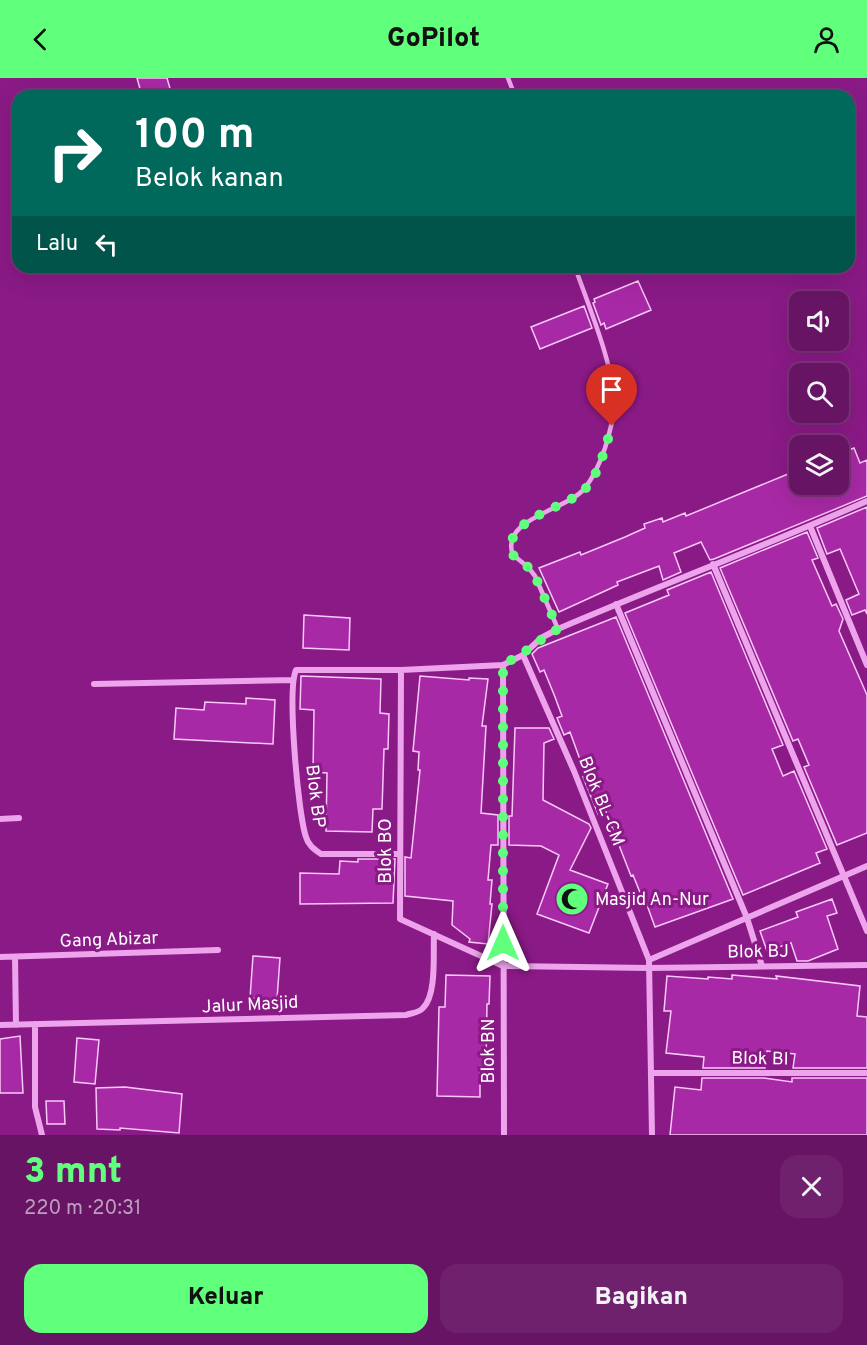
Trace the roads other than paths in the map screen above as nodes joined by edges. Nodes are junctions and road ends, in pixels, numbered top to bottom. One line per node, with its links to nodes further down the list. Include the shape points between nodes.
1 (576, 273): 6 (lane, via 614,391 612,426 594,476 583,492 517,530 510,548 535,576)
2 (867, 501): 3 (street)
3 (810, 526): 4 (street); 9 (street)
4 (713, 564): 5 (street); 17 (street)
5 (616, 604): 6 (street); 18 (street)
6 (558, 629): 7 (street)
7 (523, 655): 8 (street); 24 (street, Blok BL-CM)
8 (503, 664): 10 (street); 26 (street, Blok BN)
9 (867, 665)
10 (401, 670): 11 (street, via 296,670); 15 (street, Blok BO)
11 (293, 680): 12 (street); 15 (street, Blok BP, via 298,802 306,839 321,854)
12 (94, 684)
13 (19, 818): 14 (street)
14 (0, 819)
15 (400, 854): 20 (street, Blok BO, via 400,919)
16 (867, 866): 17 (street)
17 (844, 876): 18 (street); 19 (street)
18 (747, 918): 24 (street); 27 (street)
19 (867, 931)
20 (434, 934): 26 (street, Blok BO); 29 (street, Jalur Masjid, via 432,991 421,1011 406,1015)
21 (218, 950): 23 (street, Gang Abizar)
22 (0, 957): 23 (street, Gang Abizar)
23 (15, 957): 31 (street)
24 (649, 960): 28 (street)
25 (867, 965): 27 (street, Blok BJ)
26 (503, 966): 28 (street, Blok BJ); 35 (street, Blok BN)
27 (762, 966): 28 (street, Blok BJ)
28 (649, 968): 32 (street)
29 (36, 1024): 31 (street, Jalur Masjid); 34 (street, via 35,1107)
30 (0, 1025): 31 (street, Jalur Masjid)
31 (16, 1025)
32 (652, 1073): 33 (street, Blok BI); 36 (street)
33 (867, 1073)
34 (42, 1135)
35 (504, 1135)
36 (652, 1135)

